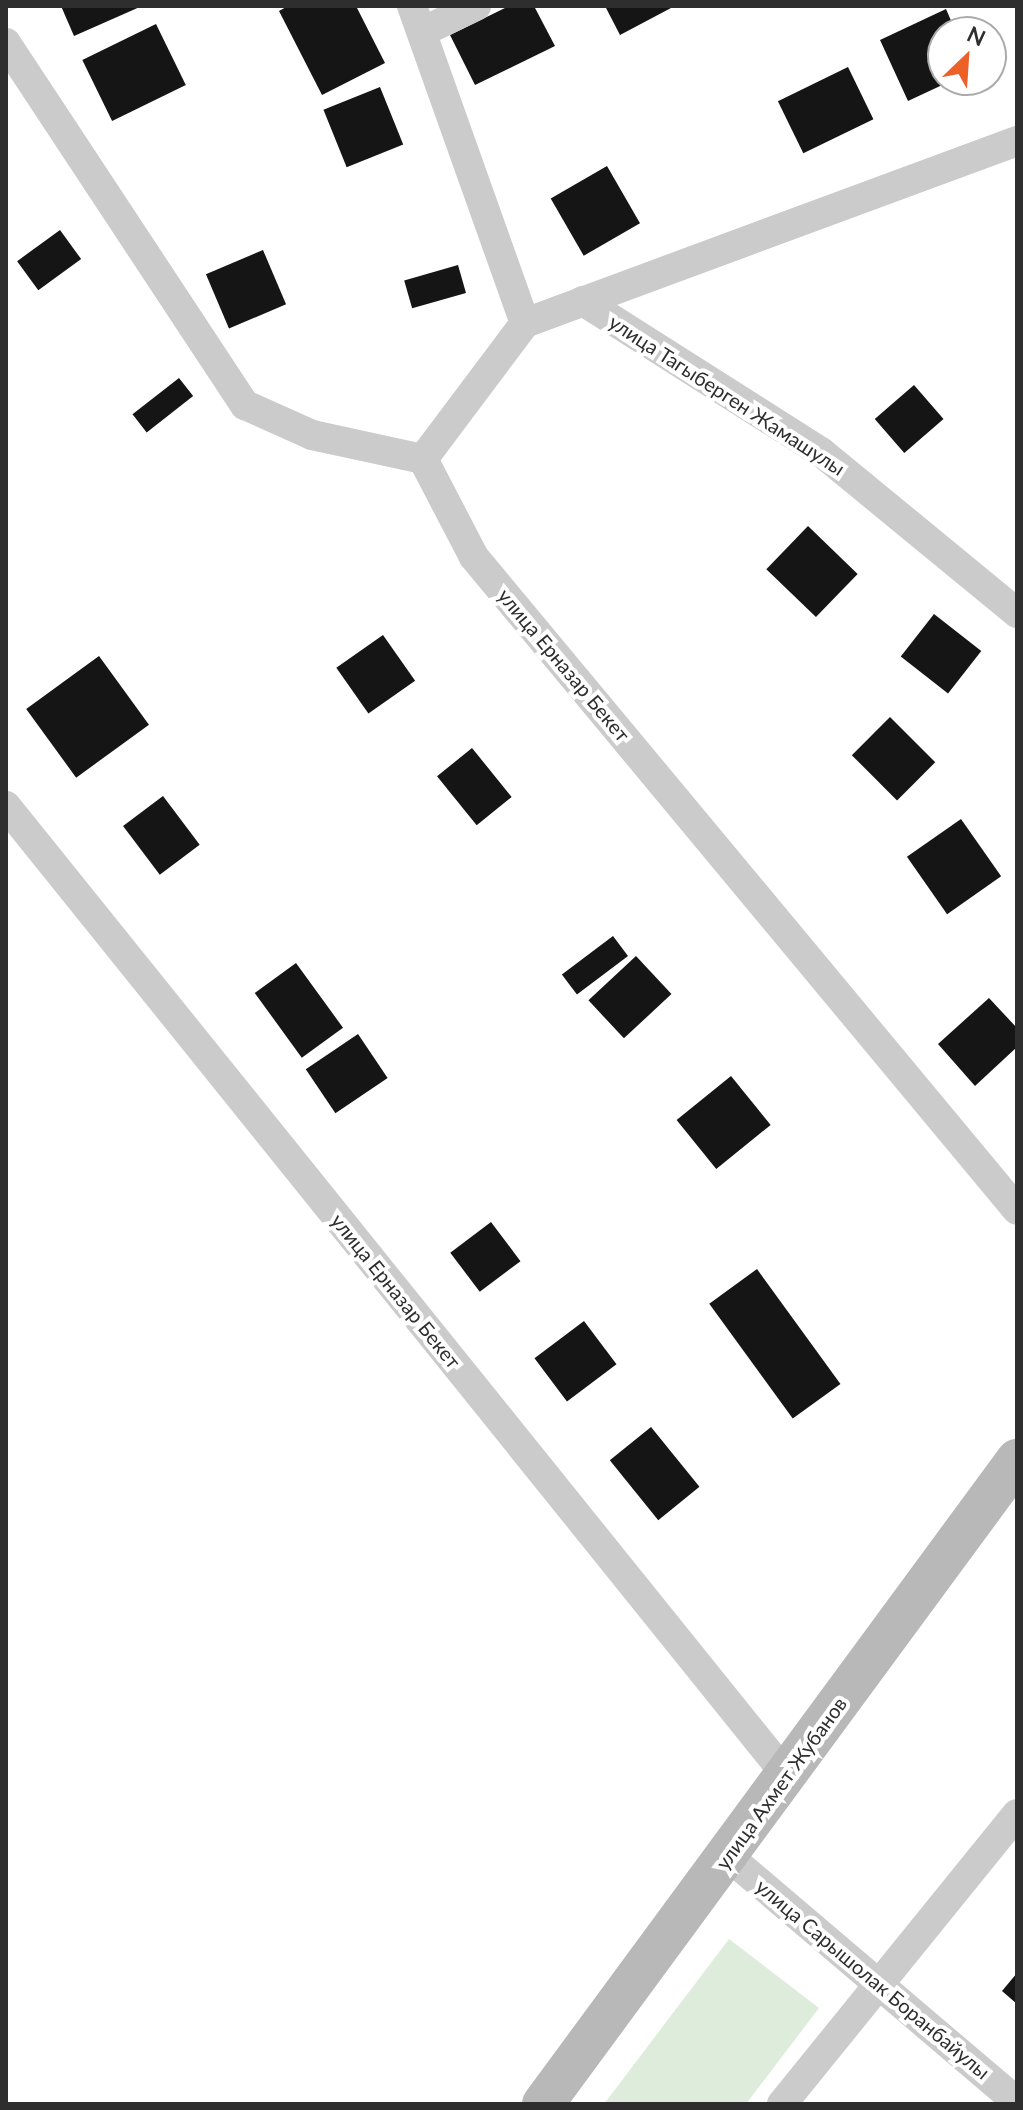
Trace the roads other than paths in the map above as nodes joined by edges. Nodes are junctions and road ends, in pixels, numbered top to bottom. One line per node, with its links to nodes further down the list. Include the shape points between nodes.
1 (476, 6): 2 (street)
2 (418, 19): 6 (street)
3 (6, 43): 7 (street, via 245,405 312,435)
4 (1017, 141): 5 (street)
5 (583, 301): 6 (street); 8 (street, улица Тагыберген Жамашулы, via 821,452)
6 (525, 323): 7 (street)
7 (423, 459): 10 (street, улица Ерназар Бекет, via 474,557)
8 (1017, 613)
9 (6, 806): 12 (street, улица Ерназар Бекет)
10 (1017, 1210)
11 (1013, 1476): 12 (main road, улица Ахмет Жубанов)
12 (787, 1776): 14 (main road, улица Ахмет Жубанов)
13 (1017, 1814): 15 (street)
14 (728, 1856): 15 (street, улица Сарышолак Боранбайулы); 17 (main road, улица Ахмет Жубанов)
15 (882, 1985): 16 (street, улица Сарышолак Боранбайулы); 18 (street)
16 (1017, 2102)
17 (543, 2104)
18 (782, 2104)

